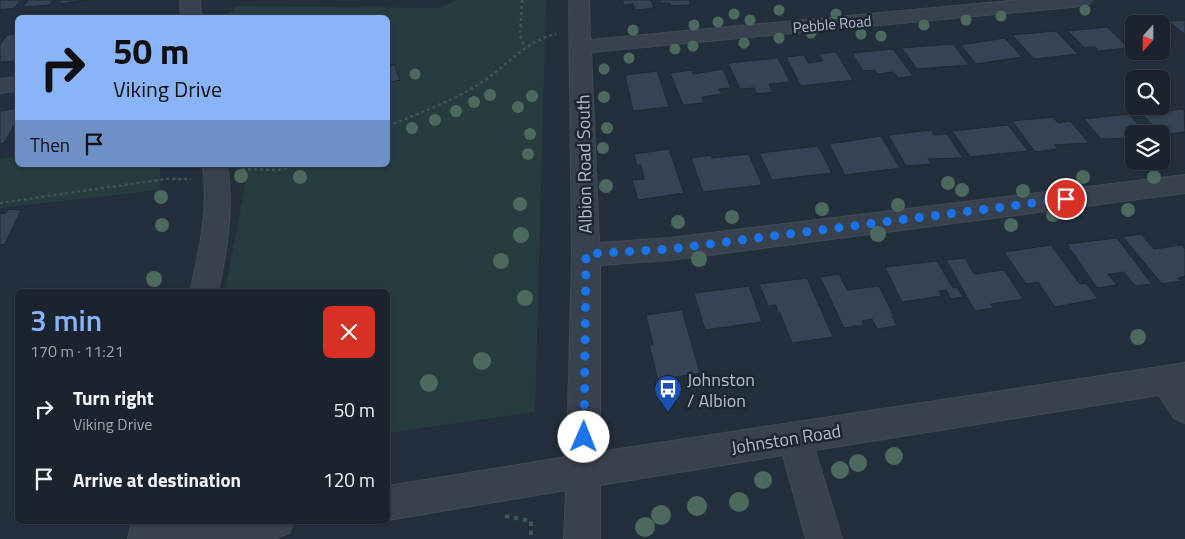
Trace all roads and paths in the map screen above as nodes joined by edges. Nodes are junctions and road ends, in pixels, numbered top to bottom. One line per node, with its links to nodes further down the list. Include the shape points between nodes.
1 (190, 0): 6 (street)
2 (522, 0): 10 (path, via 520,35)
3 (579, 0): 9 (street, Albion Road South)
4 (880, 0): 7 (street)
5 (1082, 0): 7 (street, Pebble Road)
6 (191, 15)
7 (893, 18): 9 (street, Pebble Road)
8 (559, 34): 10 (path, via 550,34)
9 (582, 47): 18 (street, Albion Road South)
10 (525, 48): 13 (path, via 464,94)
11 (15, 84): 12 (street)
12 (0, 86)
13 (390, 125)
14 (295, 167): 15 (path, via 273,172 241,169)
15 (216, 172): 17 (path, via 190,179 166,178); 19 (street, via 216,241)
16 (1185, 184): 18 (street, via 670,249)
17 (0, 203)
18 (586, 254): 23 (street, Albion Road South)
19 (204, 289)
20 (1175, 379): 21 (street); 22 (street, Johnston Road)
21 (1185, 408)
22 (795, 438): 23 (street, Johnston Road); 30 (street)
23 (584, 471): 24 (street, Johnston Road); 29 (street, Albion Road South)
24 (390, 503)
25 (149, 524): 27 (street)
26 (259, 524): 28 (street)
27 (146, 539)
28 (169, 539)
29 (582, 539)
30 (824, 539)

